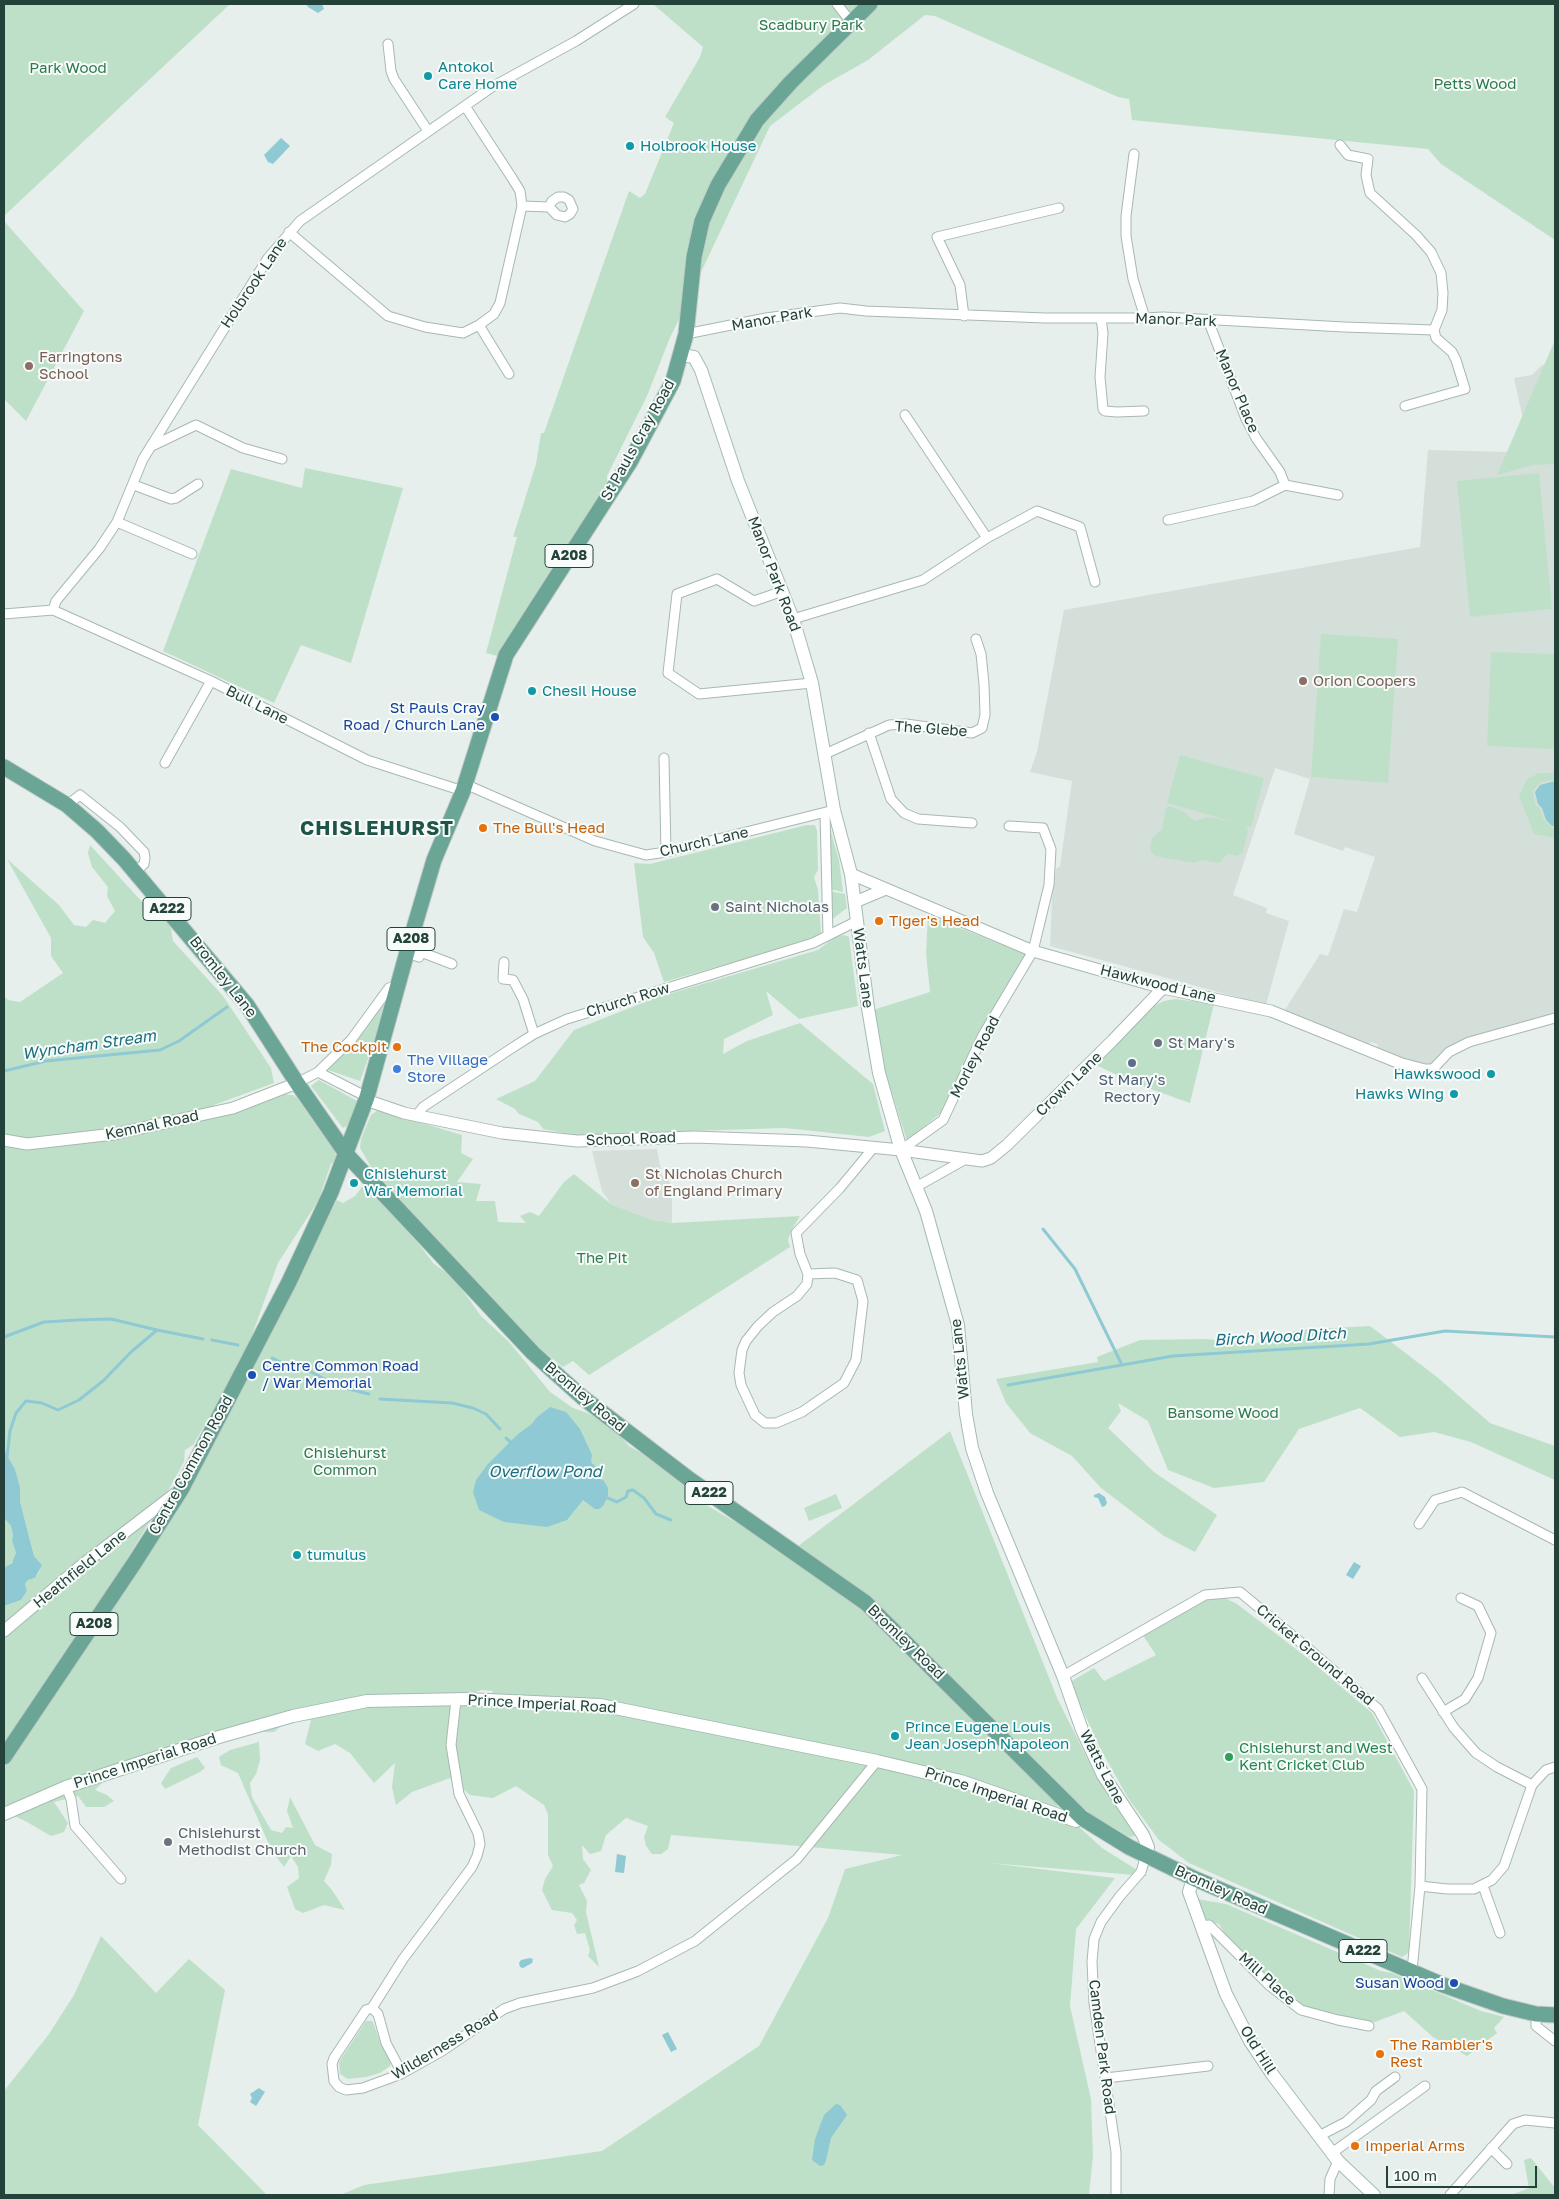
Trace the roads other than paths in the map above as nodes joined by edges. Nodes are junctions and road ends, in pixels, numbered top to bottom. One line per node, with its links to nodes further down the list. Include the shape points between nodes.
1 (634, 4): 6 (street, Holbrook Lane)
2 (837, 4): 4 (street)
3 (870, 4): 4 (main road, St Pauls Cray Road / A208)
4 (851, 22): 20 (main road, St Pauls Cray Road / A208, via 758,120 718,185 702,221 694,257)
5 (388, 44): 7 (street, via 394,79)
6 (464, 106): 7 (street, Holbrook Lane); 10 (street, via 512,178 520,192)
7 (428, 130): 13 (street, Holbrook Lane, via 300,220)
8 (1340, 145): 19 (street, via 1348,155 1368,160 1366,175 1370,193 1431,252 1441,273 1443,294 1442,310)
9 (1134, 154): 16 (street, via 1126,236 1133,280)
10 (522, 206): 11 (street); 18 (street, via 500,303 494,314)
11 (550, 207)
12 (1059, 208): 14 (street, via 937,237 960,285)
13 (289, 232): 18 (street, via 388,316 425,327 463,332); 26 (street, Holbrook Lane, via 268,258)
14 (964, 316): 15 (street, Manor Park); 20 (street, Manor Park, via 840,308)
15 (1101, 318): 16 (street, Manor Park); 24 (street, via 1103,409 1111,412)
16 (1145, 318): 17 (street, Manor Park, via 1163,316)
17 (1208, 320): 19 (street, Manor Park); 30 (street, Manor Place, via 1246,419)
18 (479, 324): 22 (street)
19 (1434, 330): 23 (street, via 1436,338 1452,352 1465,389)
20 (686, 334): 21 (main road, St Pauls Cray Road / A208)
21 (682, 355): 37 (main road, Manor Park Road, via 694,357 701,370 738,481); 49 (main road, St Pauls Cray Road / A208, via 673,381 630,462 509,650)
22 (509, 374)
23 (1405, 406)
24 (1144, 411)
25 (905, 415): 34 (street)
26 (152, 446): 27 (street, via 196,425 243,448); 28 (street, Holbrook Lane, via 143,459)
27 (282, 459)
28 (134, 484): 29 (street, via 170,499); 33 (street, Holbrook Lane)
29 (198, 484)
30 (1285, 485): 31 (street); 32 (street, via 1253,501)
31 (1338, 495)
32 (1168, 520)
33 (117, 522): 35 (street); 38 (street, Holbrook Lane, via 99,550 56,601)
34 (987, 538): 36 (street, via 1037,510 1080,526); 40 (street, via 923,580)
35 (192, 554)
36 (1095, 582)
37 (783, 590): 40 (main road, Manor Park Road); 43 (street, via 754,601 717,580 677,594 668,672 699,694)
38 (53, 610): 39 (street); 42 (street, Bull Lane)
39 (4, 614)
40 (794, 619): 43 (main road, Manor Park Road)
41 (976, 639): 44 (street, The Glebe, via 984,684 982,728 972,733 906,724 889,725)
42 (211, 682): 47 (street); 49 (street, Bull Lane, via 367,760)
43 (812, 683): 45 (main road, Manor Park Road)
44 (869, 733): 45 (street, The Glebe); 51 (street, via 891,799 904,813 918,819)
45 (825, 754): 50 (main road, Manor Park Road)
46 (664, 758): 53 (street)
47 (165, 762)
48 (4, 766): 69 (main road, Bromley Lane / A222, via 66,805 97,830 248,1005)
49 (464, 787): 53 (street, Church Lane, via 595,841 646,855); 60 (main road, A208, via 434,860)
50 (829, 812): 53 (street, Church Lane); 54 (main road, Watts Lane); 58 (street, Manor Park Road)
51 (972, 823)
52 (1009, 826): 59 (street, Morley Road, via 1043,828 1051,849 1049,885)
53 (666, 852)
54 (851, 874): 55 (street, Hawkwood Lane); 56 (main road, Watts Lane)
55 (886, 889): 56 (street); 59 (street, Hawkwood Lane)
56 (854, 902): 57 (main road, Watts Lane)
57 (857, 921): 58 (street, Church Row); 74 (main road, Watts Lane, via 879,1073)
58 (828, 935): 66 (street, Church Row, via 813,944 566,1019)
59 (1033, 951): 64 (street, Hawkwood Lane); 74 (street, Morley Road, via 983,1035 943,1120)
60 (407, 953): 62 (street, via 419,957 420,952); 63 (main road, A208)
61 (504, 962): 66 (street, via 503,979 513,980)
62 (452, 964)
63 (399, 984): 68 (street, via 389,988 350,1040); 70 (main road, A208)
64 (1163, 988): 67 (street, Hawkwood Lane, via 1271,1011 1402,1064); 76 (street, Crown Lane, via 1007,1144 982,1161)
65 (1555, 1018): 67 (street, via 1470,1042 1449,1052)
66 (534, 1034): 71 (street, Church Row, via 423,1106)
67 (1432, 1070)
68 (318, 1072): 69 (street); 70 (street)
69 (297, 1083): 72 (street, Kemnal Road, via 234,1108 114,1134 27,1144); 75 (main road, Bromley Lane / A222)
70 (367, 1099): 71 (street, School Road, via 392,1110); 75 (main road, A208)
71 (417, 1115): 73 (street, School Road, via 502,1133 577,1141 694,1137)
72 (4, 1140)
73 (874, 1147): 74 (street, School Road); 78 (street, via 840,1188 796,1232)
74 (901, 1150): 76 (street, Crown Lane); 77 (main road, Watts Lane)
75 (347, 1155): 79 (main road, Centre Common Road / A208, via 289,1282); 94 (main road, Bromley Road / A222, via 533,1353 567,1384 689,1479 866,1603)
76 (964, 1160): 77 (street, Crown Lane)
77 (916, 1187): 84 (main road, Watts Lane, via 926,1211 958,1325 972,1448 987,1493)
78 (808, 1274): 78 (street, via 835,1273 857,1280 863,1301 856,1360 844,1383 802,1412 776,1423 765,1423 755,1415 741,1385 742,1350 772,1312 797,1296 807,1284)
79 (181, 1490): 83 (street, Heathfield Lane, via 82,1565); 88 (main road, Centre Common Road / A208)
80 (1419, 1524): 81 (street, via 1435,1500 1462,1492)
81 (1555, 1540)
82 (1461, 1598): 87 (street, via 1478,1606 1491,1634 1478,1678 1465,1698)
83 (4, 1631)
84 (1063, 1676): 95 (main road, Watts Lane, via 1082,1730 1103,1775 1148,1847); 98 (street, Cricket Ground Road, via 1205,1595 1240,1592 1378,1709 1422,1789)
85 (1422, 1678): 87 (street)
86 (456, 1700): 89 (main road, Prince Imperial Road, via 600,1705); 92 (main road, Prince Imperial Road, via 367,1701 293,1716); 103 (street, Wilderness Road, via 451,1745 459,1794 478,1833 477,1856)
87 (1443, 1712): 91 (street, via 1476,1753)
88 (4, 1757)
89 (877, 1761): 94 (main road, Prince Imperial Road, via 961,1781 1076,1821); 109 (street, Wilderness Road, via 797,1859 695,1941 638,1972 593,1988 504,2009 442,2051)
90 (1555, 1767): 91 (street, via 1546,1770)
91 (1532, 1785): 99 (street, via 1504,1866)
92 (66, 1787): 93 (main road, Prince Imperial Road); 97 (street, via 74,1826)
93 (4, 1814)
94 (1082, 1818): 95 (main road, Bromley Road / A222)
95 (1146, 1855): 96 (main road, Bromley Road / A222); 111 (street, Camden Park Road, via 1141,1872 1101,1922 1094,1939 1094,2003)
96 (1193, 1878): 100 (main road, Old Hill, via 1189,1892); 102 (main road, Bromley Road / A222)
97 (121, 1879)
98 (1420, 1886): 99 (street, via 1474,1889); 102 (street, Cricket Ground Road)
99 (1483, 1886): 101 (street)
100 (1202, 1926): 106 (street, Mill Place, via 1209,1925 1270,1986 1301,2010); 114 (main road, Old Hill, via 1226,1994 1250,2041)
101 (1500, 1932)
102 (1412, 1971): 104 (main road, Bromley Road / A222, via 1475,1998)
103 (372, 2008): 109 (street, via 378,2014 386,2043); 109 (street, Wilderness Road, via 366,2010 334,2058 334,2081 342,2089 355,2090)
104 (1536, 2014): 105 (main road, A222); 107 (street, via 1536,2026)
105 (1555, 2015)
106 (1369, 2026)
107 (1555, 2041)
108 (1208, 2066): 111 (street)
109 (402, 2073)
110 (1395, 2077): 114 (street, via 1376,2091 1371,2100 1346,2122)
111 (1106, 2078): 118 (street, Camden Park Road, via 1116,2152)
112 (1424, 2086): 116 (street)
113 (1555, 2123): 115 (street, via 1525,2120 1513,2124)
114 (1319, 2136): 116 (main road, Old Hill)
115 (1491, 2148): 117 (street); 121 (street)
116 (1335, 2157): 119 (street); 120 (main road, Old Hill)
117 (1507, 2164)
118 (1116, 2195)
119 (1329, 2195)
120 (1374, 2195)
121 (1450, 2195)

